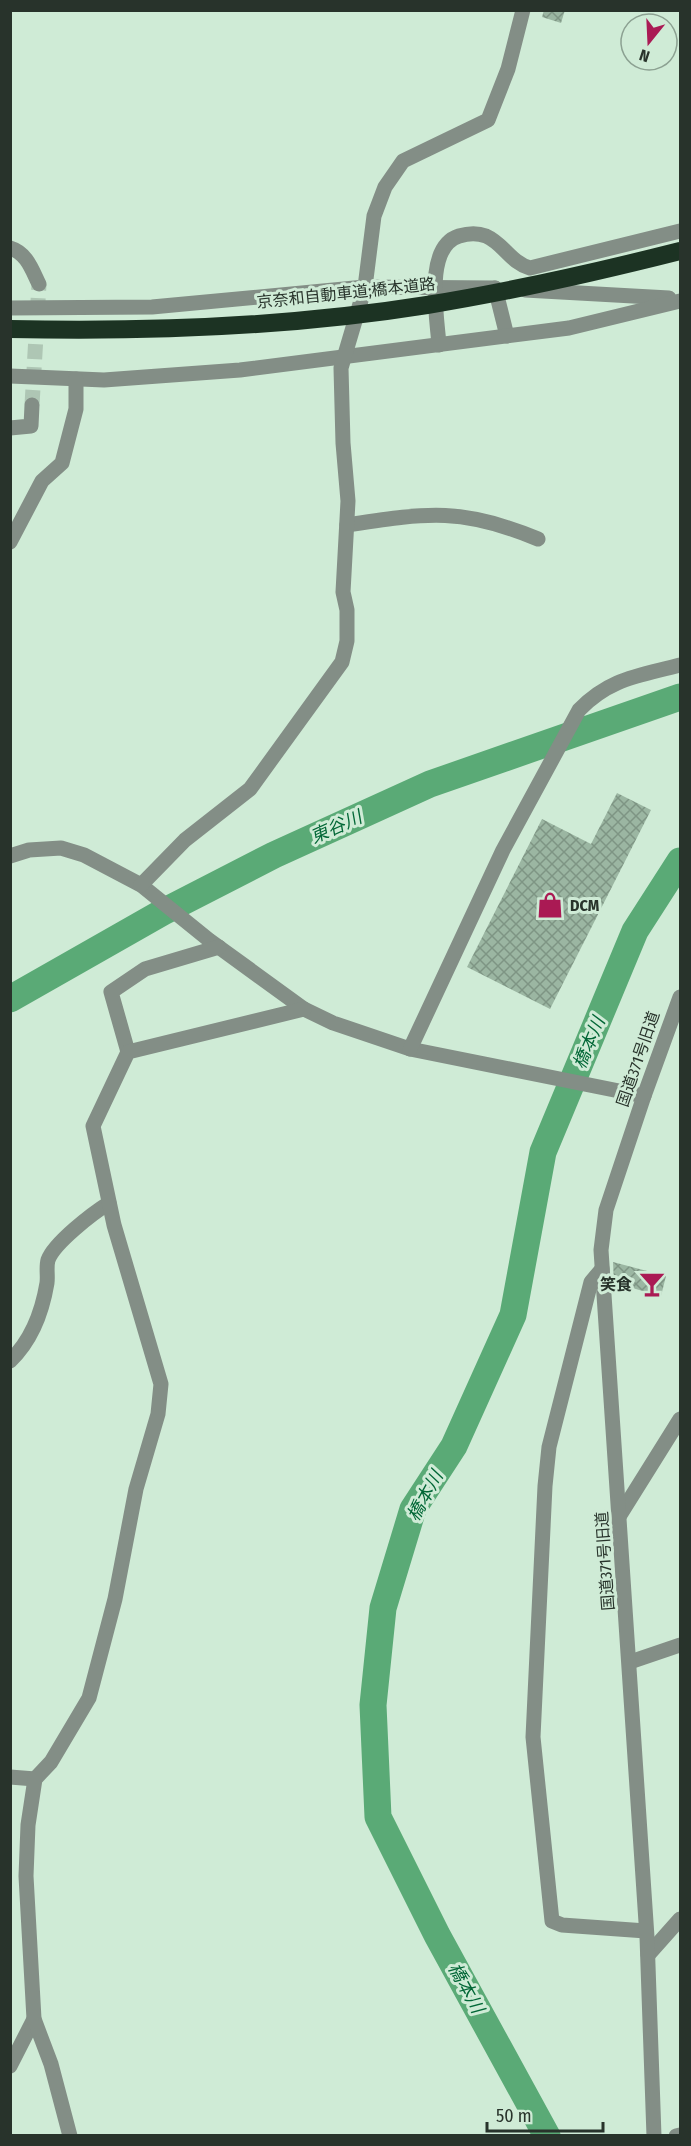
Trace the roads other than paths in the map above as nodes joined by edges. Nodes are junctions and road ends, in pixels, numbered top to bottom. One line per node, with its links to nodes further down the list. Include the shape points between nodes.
1 (522, 10): 7 (street, via 508,69 488,120 403,161 385,187 374,216)
2 (681, 231): 6 (street, via 530,268 511,259 488,237 467,233 446,244 437,262)
3 (10, 248): 5 (street, via 26,258)
4 (681, 251): 11 (highway, 京奈和自動車道;橋本道路, bridge, via 563,280 426,305 320,318 194,328)
5 (39, 284)
6 (435, 286): 7 (street); 8 (street); 13 (street)
7 (365, 287): 10 (street, via 152,307); 14 (street)
8 (495, 288): 9 (street); 12 (street)
9 (681, 299): 12 (street, via 569,328)
10 (10, 308)
11 (10, 329)
12 (507, 336): 13 (street)
13 (439, 345): 14 (street)
14 (344, 358): 16 (street, via 240,370); 19 (street, via 341,368)
15 (10, 376): 16 (street)
16 (76, 379): 21 (street, via 76,409 62,463 42,481)
17 (32, 405): 18 (street, via 31,426)
18 (10, 428)
19 (347, 525): 20 (street, via 418,514 455,514 507,526); 24 (street, via 343,592 347,641 342,662 250,789 185,840)
20 (538, 539)
21 (10, 542)
22 (681, 665): 28 (street, via 614,683 595,693 579,710 503,850)
23 (10, 856): 24 (street, via 61,848 84,855)
24 (141, 885): 25 (street)
25 (214, 943): 27 (street); 29 (street, via 145,969 111,992)
26 (681, 997): 30 (street, 国道371号旧道)
27 (304, 1009): 28 (street); 29 (street)
28 (410, 1050): 30 (street)
29 (128, 1052): 31 (street, via 93,1126)
30 (644, 1096): 32 (street, 国道371号旧道, via 606,1210)
31 (109, 1203): 33 (street, via 67,1236 48,1258 47,1283 31,1337); 39 (street, via 161,1384 158,1414 136,1489 115,1599 89,1698 51,1762)
32 (602, 1269): 35 (street, 国道371号旧道); 41 (street, via 591,1282 549,1447 533,1737 552,1921 562,1926)
33 (10, 1361)
34 (681, 1419): 35 (street)
35 (620, 1515): 37 (street, 国道371号旧道)
36 (681, 1645): 37 (street)
37 (630, 1662): 41 (street, 国道371号旧道)
38 (10, 1777): 39 (street)
39 (35, 1779): 43 (street, via 26,1876)
40 (681, 1918): 42 (street)
41 (646, 1930): 42 (street, 国道371号旧道)
42 (648, 1955): 47 (street, 国道371号旧道)
43 (34, 2019): 44 (street); 46 (street, via 51,2064)
44 (10, 2066)
45 (681, 2135): 48 (street)
46 (70, 2136)
47 (654, 2136)
48 (676, 2136)

